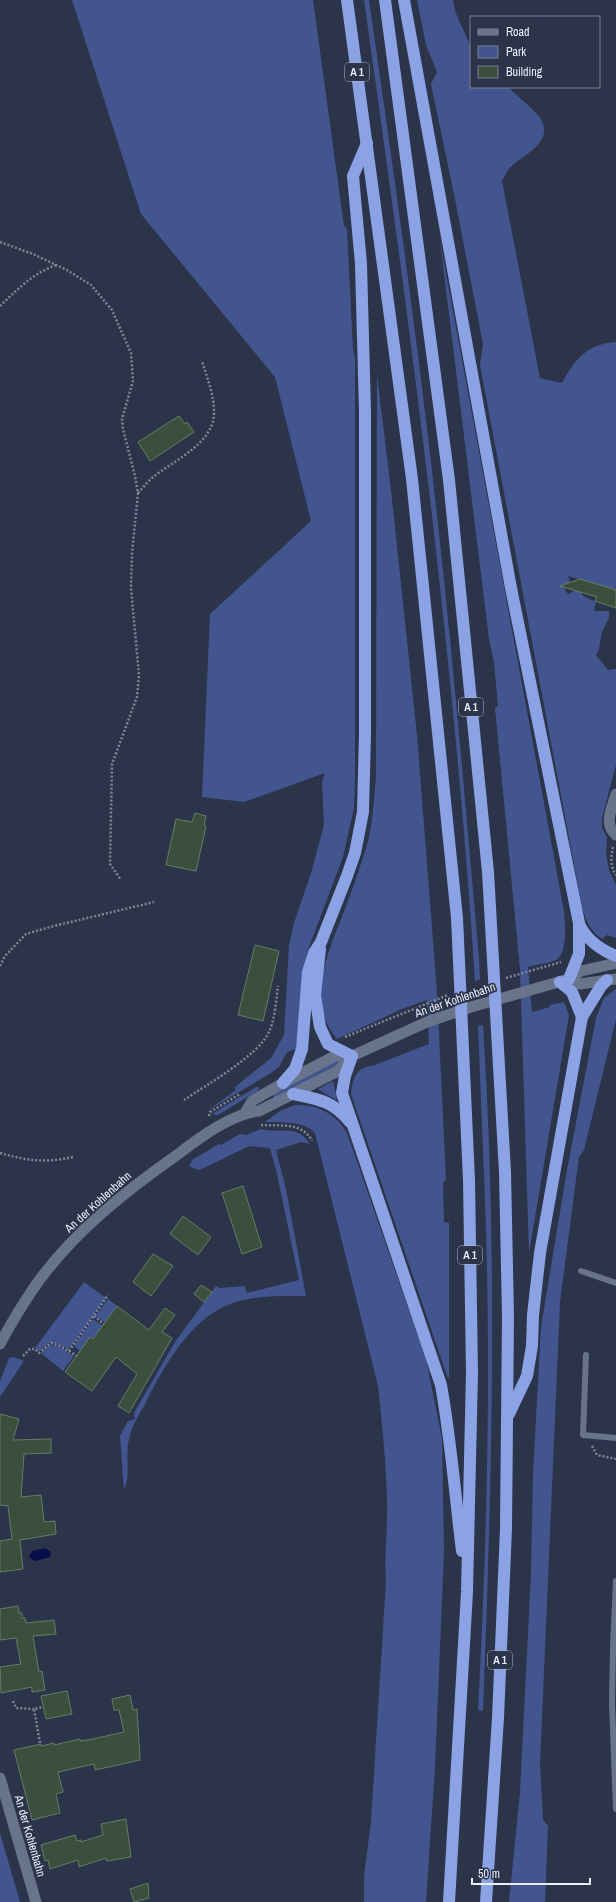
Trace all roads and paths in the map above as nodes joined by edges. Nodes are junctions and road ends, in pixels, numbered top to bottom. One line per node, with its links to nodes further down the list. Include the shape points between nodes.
1 (347, 0): 4 (highway, A 1)
2 (385, 0): 47 (highway, A 1, via 449,480 488,872 505,1172)
3 (404, 0): 15 (highway, via 511,588)
4 (367, 143): 16 (highway, via 353,176 361,264 365,412 364,794 355,853); 52 (highway, A 1, via 412,479 457,918 469,1204 472,1372)
5 (0, 242): 6 (path)
6 (57, 265): 7 (path, via 46,268 28,280); 9 (path, via 91,285 112,310 131,354 133,381 125,405 123,429)
7 (0, 306)
8 (202, 362): 9 (path, via 213,394 212,426 197,446 152,478)
9 (138, 493): 13 (path, via 131,588 139,675 137,697 112,764 111,778 110,864)
10 (616, 794): 11 (main road, via 609,820 610,829)
11 (616, 835): 12 (path, via 611,856)
12 (616, 875)
13 (121, 880)
14 (154, 902): 19 (path, via 26,934 5,956)
15 (579, 923): 17 (highway, via 590,940); 23 (highway, via 579,954)
16 (321, 942): 28 (highway, via 315,995 320,1027 328,1044); 29 (highway, via 314,953 308,972 302,1049 295,1069)
17 (616, 956)
18 (616, 963): 23 (main road, An der Kohlenbahn, via 581,971)
19 (0, 966)
20 (530, 971): 21 (path)
21 (501, 979)
22 (611, 979): 23 (main road, An der Kohlenbahn, via 580,984); 27 (highway, via 601,986)
23 (565, 981): 27 (highway); 28 (main road, An der Kohlenbahn, via 471,1006 427,1022)
24 (278, 986): 31 (path, via 269,1033 263,1041 224,1074)
25 (451, 994): 26 (path)
26 (426, 1004)
27 (582, 1017): 47 (highway, via 540,1253 527,1376)
28 (352, 1056): 29 (main road, An der Kohlenbahn, via 335,1056); 30 (main road, An der Kohlenbahn, via 338,1071); 33 (highway, via 342,1093)
29 (283, 1083): 32 (main road, An der Kohlenbahn, via 252,1101)
30 (294, 1094): 32 (main road, An der Kohlenbahn, via 259,1111); 33 (highway, via 333,1105)
31 (184, 1100)
32 (245, 1112): 34 (path, via 259,1125 301,1128); 42 (main road, An der Kohlenbahn, via 198,1139 159,1167 79,1234 33,1289)
33 (352, 1124): 52 (highway, via 441,1385 449,1426 452,1474)
34 (312, 1141)
35 (0, 1153): 36 (path, via 25,1160 50,1161)
36 (73, 1157)
37 (580, 1271): 38 (lane)
38 (616, 1284)
39 (108, 1295): 40 (path)
40 (94, 1316): 41 (path); 43 (path)
41 (104, 1324)
42 (0, 1344)
43 (69, 1350): 45 (path, via 51,1343 39,1353 33,1348); 46 (path)
44 (586, 1355): 48 (lane, via 583,1435)
45 (22, 1356)
46 (77, 1356)
47 (507, 1418): 62 (highway, A 1, via 506,1529 498,1718)
48 (590, 1436): 49 (lane); 50 (path, via 597,1455)
49 (616, 1438)
50 (616, 1459)
51 (616, 1581): 53 (lane)
52 (467, 1592): 61 (highway, A 1)
53 (614, 1649): 59 (lane, via 612,1703)
54 (12, 1701): 56 (path, via 16,1708)
55 (44, 1707): 56 (path)
56 (34, 1709): 57 (path)
57 (40, 1743)
58 (0, 1778): 60 (main road, An der Kohlenbahn)
59 (616, 1809)
60 (36, 1902)
61 (449, 1902)
62 (486, 1902)

